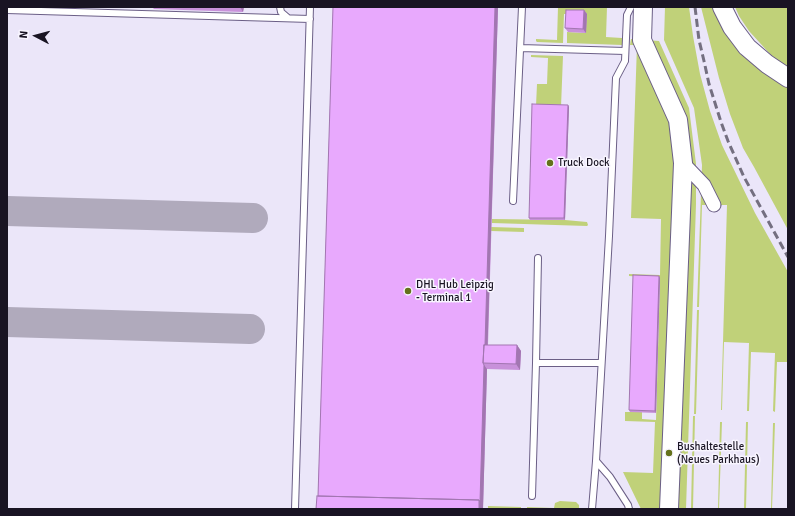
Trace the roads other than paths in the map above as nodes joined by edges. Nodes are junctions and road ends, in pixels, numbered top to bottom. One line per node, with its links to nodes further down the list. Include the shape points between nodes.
1 (280, 7): 8 (lane, via 281,12)
2 (310, 7): 9 (lane)
3 (522, 7): 10 (lane)
4 (631, 7): 11 (lane, via 627,15)
5 (643, 7): 13 (street, via 642,40 678,120)
6 (722, 7): 12 (street, via 732,27 747,47)
7 (11, 9): 8 (lane)
8 (288, 18): 9 (lane)
9 (310, 19): 21 (lane)
10 (520, 48): 11 (lane); 14 (lane)
11 (625, 51): 18 (lane, via 625,61 616,78)
12 (788, 78)
13 (683, 163): 15 (street, via 704,185); 24 (street)
14 (513, 201)
15 (714, 205)
16 (538, 258): 17 (lane)
17 (536, 363): 18 (lane); 20 (lane)
18 (601, 363): 19 (lane)
19 (596, 461): 22 (lane); 23 (lane, via 610,477)
20 (532, 496)
21 (295, 509)
22 (592, 509)
23 (629, 509)
24 (669, 509)

